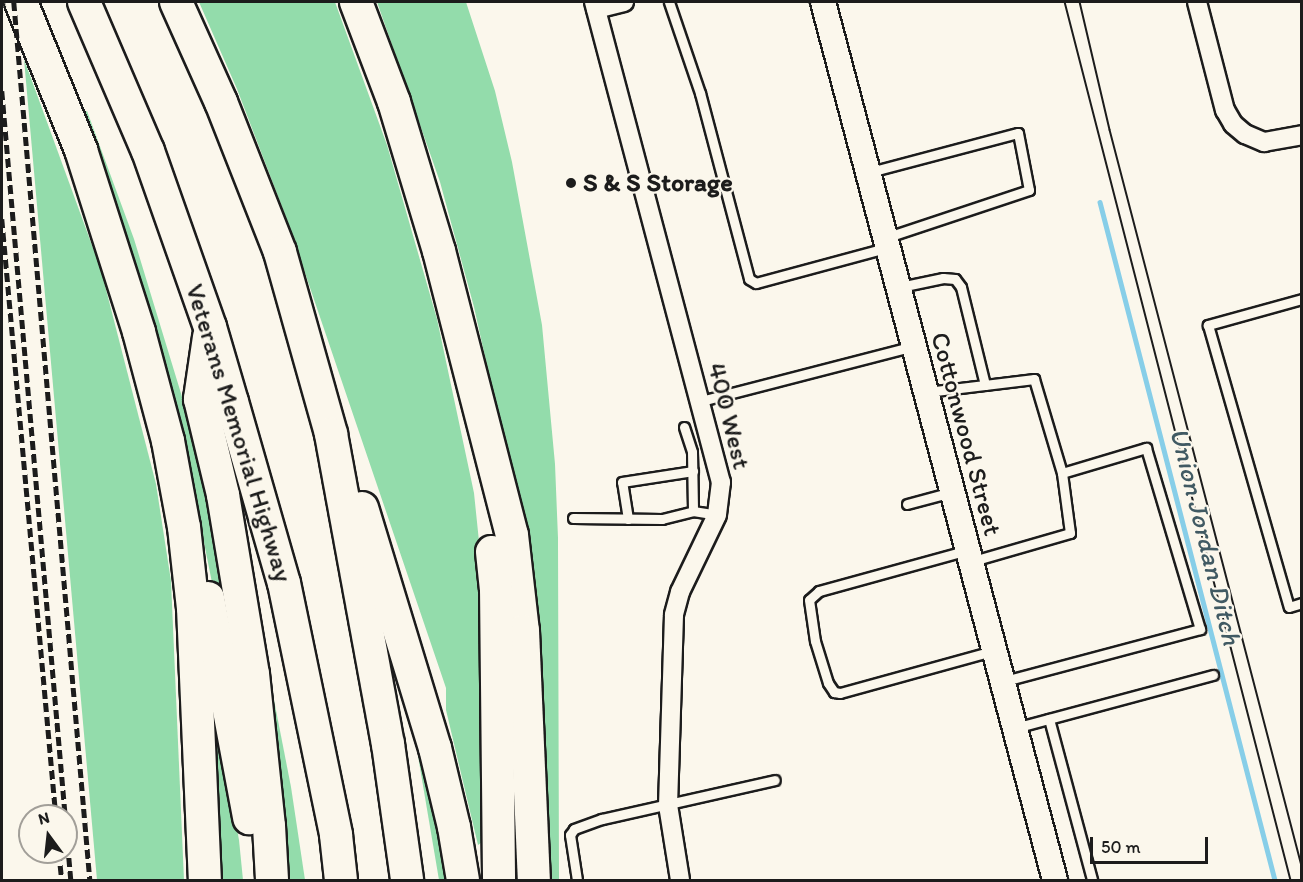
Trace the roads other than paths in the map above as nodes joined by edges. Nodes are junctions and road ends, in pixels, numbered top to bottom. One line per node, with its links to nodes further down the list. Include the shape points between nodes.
1 (21, 2): 23 (highway, via 81,150 139,332)
2 (84, 2): 16 (highway, Veterans Memorial Highway, via 148,151)
3 (176, 2): 13 (highway)
4 (356, 2): 18 (highway, via 394,102 439,251)
5 (624, 2): 9 (street)
6 (669, 2): 12 (lane, via 700,93 749,279 756,283)
7 (823, 2): 11 (street, Cottonwood Street)
8 (1197, 2): 10 (street, via 1225,110 1233,124 1264,142)
9 (595, 5): 21 (street, 400 West)
10 (1302, 135)
11 (868, 173): 12 (street, Cottonwood Street); 12 (lane, via 1018,133 1029,190)
12 (886, 243): 14 (street, Cottonwood Street)
13 (280, 252): 45 (highway, via 331,434 388,744); 46 (highway, via 431,736)
14 (898, 288): 17 (street, Cottonwood Street); 19 (lane, via 955,279 961,287)
15 (1302, 299): 33 (lane, via 1208,325 1289,607)
16 (210, 327): 43 (highway, via 200,399 223,495 253,674); 44 (highway, Veterans Memorial Highway, via 284,583 336,835)
17 (913, 346): 20 (street, Cottonwood Street); 21 (lane)
18 (472, 380): 47 (highway, via 496,588); 48 (highway, via 512,536 522,631)
19 (985, 385): 20 (lane); 25 (lane, via 1034,379)
20 (926, 392): 26 (street, Cottonwood Street)
21 (700, 401): 29 (street, 400 West, via 721,482)
22 (684, 427): 24 (lane)
23 (168, 441): 41 (highway, via 192,597); 42 (highway, via 201,562)
24 (693, 471): 28 (lane); 31 (lane, via 622,482)
25 (1062, 473): 32 (lane, via 1070,533); 36 (lane, via 1146,448 1200,628)
26 (952, 492): 27 (lane); 32 (street, Cottonwood Street)
27 (907, 504)
28 (693, 511): 29 (lane); 31 (lane, via 662,519)
29 (717, 515): 40 (street, 400 West, via 680,592 674,615)
30 (573, 518): 31 (lane)
31 (628, 519)
32 (969, 556): 34 (street, Cottonwood Street); 34 (lane, via 909,566 824,589 814,594 808,608 828,683 834,692)
33 (1302, 603)
34 (994, 651): 36 (street, Cottonwood Street)
35 (1212, 675): 37 (lane)
36 (1002, 682): 38 (street, Cottonwood Street)
37 (1049, 719): 38 (lane); 52 (lane)
38 (1015, 728): 51 (street, Cottonwood Street)
39 (775, 780): 40 (lane)
40 (668, 806): 49 (lane, via 602,819 574,829 570,835); 50 (street, 400 West)
41 (205, 880)
42 (258, 880)
43 (272, 880)
44 (341, 880)
45 (407, 880)
46 (463, 880)
47 (499, 880)
48 (534, 880)
49 (577, 880)
50 (680, 880)
51 (1055, 880)
52 (1092, 880)

